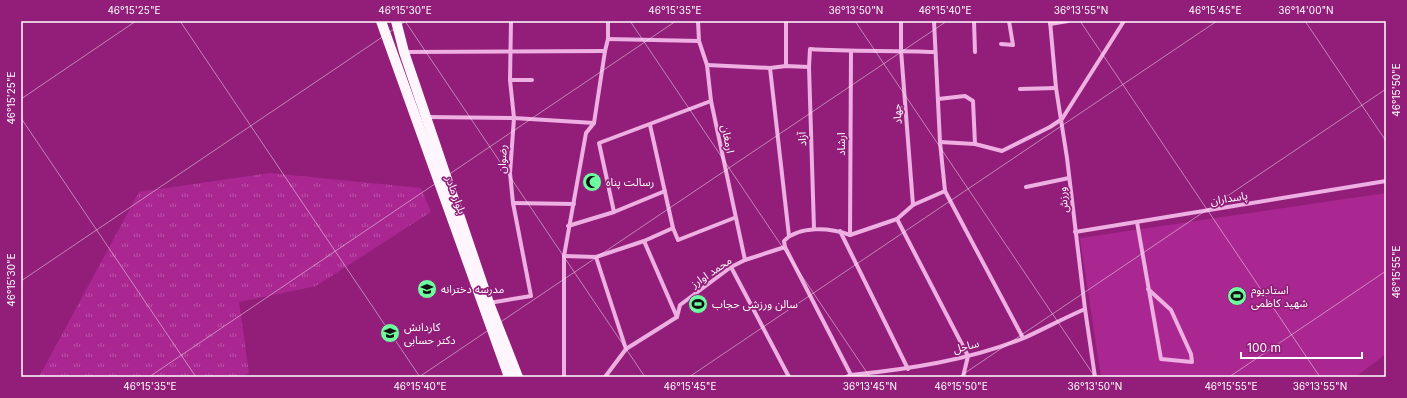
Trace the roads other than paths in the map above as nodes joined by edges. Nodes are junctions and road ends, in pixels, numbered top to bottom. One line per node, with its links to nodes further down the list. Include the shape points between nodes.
1 (381, 21): 75 (main road, بلوار مادر)
2 (396, 21): 20 (main road, بلوار مادر)
3 (511, 21): 17 (street, رضوان)
4 (608, 21): 14 (street)
5 (698, 21): 15 (street, ارمغان)
6 (786, 21): 25 (street)
7 (901, 21): 18 (street, جهاد)
8 (934, 21): 22 (street)
9 (974, 21): 23 (street)
10 (1009, 21): 16 (street, via 1013,45)
11 (1068, 21): 13 (street)
12 (1124, 21): 36 (street)
13 (1050, 22): 30 (street, ورزش)
14 (608, 39): 15 (street); 19 (street)
15 (698, 41): 24 (street, ارمغان)
16 (1001, 44)
17 (511, 50): 19 (street); 20 (street); 28 (street, رضوان)
18 (901, 50): 21 (street); 22 (street); 48 (street, جهاد)
19 (605, 51): 37 (street)
20 (404, 52): 34 (main road, بلوار مادر)
21 (851, 52): 26 (street, آزاد, via 810,50); 58 (street, ارشاد)
22 (935, 52): 32 (street)
23 (975, 52)
24 (707, 64): 27 (street); 33 (street, ارمغان)
25 (786, 66): 26 (street); 27 (street)
26 (809, 67): 55 (street, آزاد)
27 (770, 68): 59 (street)
28 (510, 80): 29 (street); 35 (street, رضوان)
29 (532, 80)
30 (1056, 88): 31 (street); 36 (street, ورزش)
31 (1020, 89)
32 (938, 99): 39 (street); 40 (street, via 965,96 972,101)
33 (711, 102): 38 (street); 50 (street, ارمغان)
34 (427, 117): 35 (street); 67 (main road, بلوار مادر)
35 (514, 118): 37 (street); 46 (street, رضوان, via 510,172)
36 (1062, 119): 40 (street, via 1002,151); 41 (street, ورزش)
37 (594, 123): 47 (street, via 586,133)
38 (650, 125): 44 (street); 49 (street, via 599,143)
39 (940, 142): 40 (street); 45 (street)
40 (974, 144)
41 (1069, 178): 43 (street); 57 (street, ورزش)
42 (1386, 181): 52 (street, پاسداران)
43 (1026, 187)
44 (665, 191): 49 (street); 54 (street)
45 (945, 191): 48 (street); 70 (street)
46 (513, 203): 47 (street); 67 (street, رضوان, via 531,296)
47 (574, 204): 53 (street)
48 (913, 205): 51 (street)
49 (614, 212): 53 (street)
50 (734, 218): 54 (street, via 678,240); 64 (street, ارمغان)
51 (897, 219): 58 (street); 72 (street)
52 (1137, 222): 57 (street, پاسداران); 66 (street)
53 (568, 226): 62 (street)
54 (673, 228): 60 (street)
55 (814, 229): 56 (street); 59 (street)
56 (840, 232): 58 (street); 73 (street)
57 (1075, 232): 68 (street, ورزش)
58 (850, 235)
59 (789, 236): 61 (street, via 784,242)
60 (644, 240): 63 (street); 69 (street)
61 (785, 247): 64 (street, محمد اوارز); 74 (street)
62 (564, 256): 63 (street); 77 (street)
63 (596, 257): 71 (street)
64 (745, 260): 65 (street, محمد اوارز)
65 (731, 267): 69 (street, محمد اوارز, via 680,304); 79 (street)
66 (1148, 289): 66 (street, via 1161,359 1192,362 1191,354 1171,310)
67 (489, 303): 76 (main road, بلوار مادر)
68 (1084, 309): 70 (street, ساحل); 82 (street, ورزش)
69 (677, 317): 71 (street)
70 (1023, 338): 72 (street, ساحل)
71 (626, 349): 78 (street)
72 (968, 356): 73 (street, ساحل); 81 (street)
73 (908, 369): 74 (street, ساحل)
74 (851, 375): 80 (street, ساحل)
75 (509, 377)
76 (518, 377)
77 (564, 377)
78 (605, 377)
79 (789, 377)
80 (846, 377)
81 (963, 377)
82 (1095, 377)

